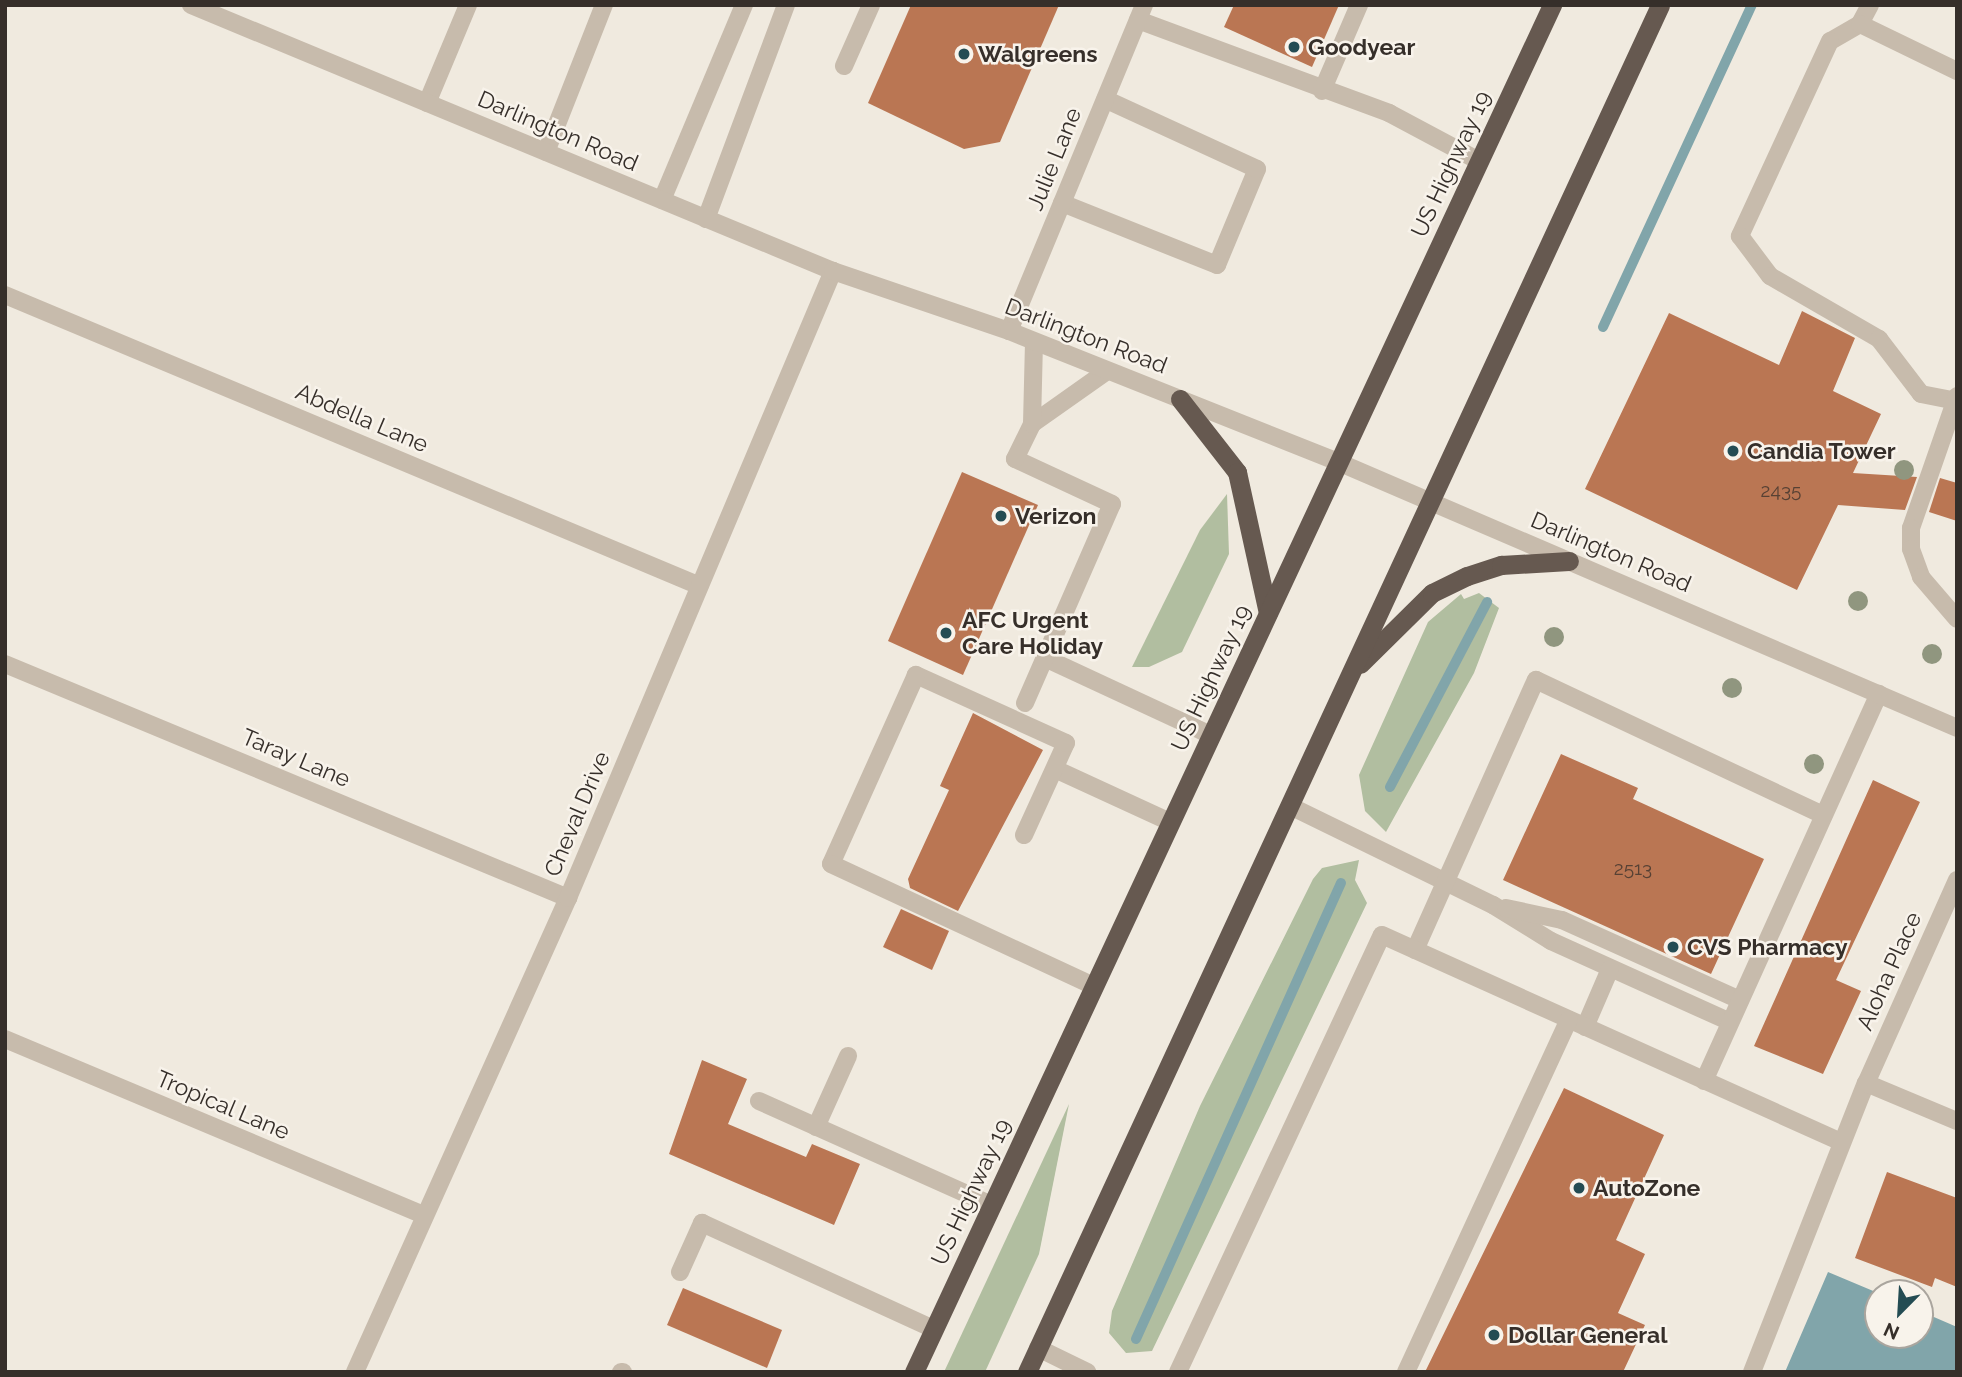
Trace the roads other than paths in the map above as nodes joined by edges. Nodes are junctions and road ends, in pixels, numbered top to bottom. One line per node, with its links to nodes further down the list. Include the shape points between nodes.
1 (191, 5): 17 (street, Darlington Road)
2 (468, 5): 17 (street)
3 (604, 5): 18 (street)
4 (744, 5): 20 (street)
5 (786, 5): 22 (street)
6 (871, 5): 13 (street)
7 (1359, 5): 15 (street)
8 (1552, 5): 19 (highway, US Highway 19)
9 (1660, 5): 32 (highway)
10 (1870, 5): 12 (street)
11 (1141, 13): 15 (street); 16 (street, Julie Lane)
12 (1860, 24): 14 (street); 28 (street, via 1830,41 1740,236 1770,276 1879,339 1921,394)
13 (844, 66)
14 (1957, 71)
15 (1322, 91): 19 (street, via 1389,113)
16 (1105, 99): 21 (street, Julie Lane); 21 (street, via 1257,169 1217,265)
17 (427, 103): 18 (street, Darlington Road)
18 (546, 152): 20 (street, Darlington Road)
19 (1479, 161): 31 (highway, US Highway 19)
20 (662, 200): 22 (street, Darlington Road)
21 (1062, 203): 25 (street, Julie Lane)
22 (706, 219): 23 (street, Darlington Road)
23 (833, 271): 25 (street, Darlington Road); 34 (street, Cheval Drive)
24 (5, 295): 34 (street, Abdella Lane)
25 (1009, 331): 26 (street, Darlington Road)
26 (1034, 342): 27 (street, Darlington Road); 30 (street)
27 (1107, 371): 29 (street, Darlington Road); 30 (street)
28 (1956, 399): 36 (street, via 1911,528 1911,549 1921,577)
29 (1180, 400): 31 (street, Darlington Road); 35 (highway, via 1237,472)
30 (1032, 424): 37 (street, via 1015,459 1112,504)
31 (1338, 462): 32 (street, Darlington Road); 35 (highway, US Highway 19)
32 (1431, 502): 33 (street, Darlington Road); 39 (highway)
33 (1570, 561): 39 (highway, via 1501,565 1432,593); 40 (street, Darlington Road)
34 (700, 586): 51 (street, Cheval Drive)
35 (1269, 613): 43 (highway, US Highway 19)
36 (1957, 619)
37 (1045, 658): 41 (street); 43 (street)
38 (5, 664): 51 (street, Taray Lane)
39 (1352, 673): 45 (highway)
40 (1879, 694): 42 (street, Darlington Road); 46 (street)
41 (1025, 703)
42 (1957, 728)
43 (1211, 735): 47 (highway, US Highway 19)
44 (1055, 769): 47 (street); 48 (street); 55 (street, via 1066,743 916,675 831,864)
45 (1290, 806): 50 (street); 71 (highway)
46 (1823, 816): 50 (street, via 1536,680); 56 (street)
47 (1170, 822): 55 (highway, US Highway 19)
48 (1024, 835)
49 (1957, 880): 62 (street, Aloha Place)
50 (1446, 882): 52 (street); 53 (street)
51 (568, 898): 68 (street, Cheval Drive)
52 (1493, 905): 54 (street); 56 (street, via 1563,920)
53 (1415, 950): 58 (street); 76 (street, via 1381,935)
54 (1610, 969): 57 (street); 58 (street)
55 (1094, 986): 67 (highway, US Highway 19)
56 (1740, 1000): 57 (street)
57 (1730, 1022): 61 (street)
58 (1577, 1024): 61 (street); 77 (street)
59 (5, 1039): 68 (street, Tropical Lane)
60 (848, 1056): 65 (street)
61 (1704, 1081): 66 (street)
62 (1866, 1083): 64 (street); 66 (street, Aloha Place)
63 (759, 1101): 65 (street)
64 (1957, 1121)
65 (816, 1127): 67 (street)
66 (1841, 1142): 78 (street, Aloha Place)
67 (992, 1205): 70 (highway, US Highway 19)
68 (423, 1216): 72 (street, Cheval Drive)
69 (680, 1272): 70 (street, via 702,1223)
70 (934, 1329): 73 (highway, US Highway 19)
71 (1038, 1348): 74 (highway); 75 (street)
72 (355, 1372)
73 (914, 1372)
74 (1027, 1372)
75 (1087, 1372)
76 (1178, 1372)
77 (1406, 1372)
78 (1752, 1372)

